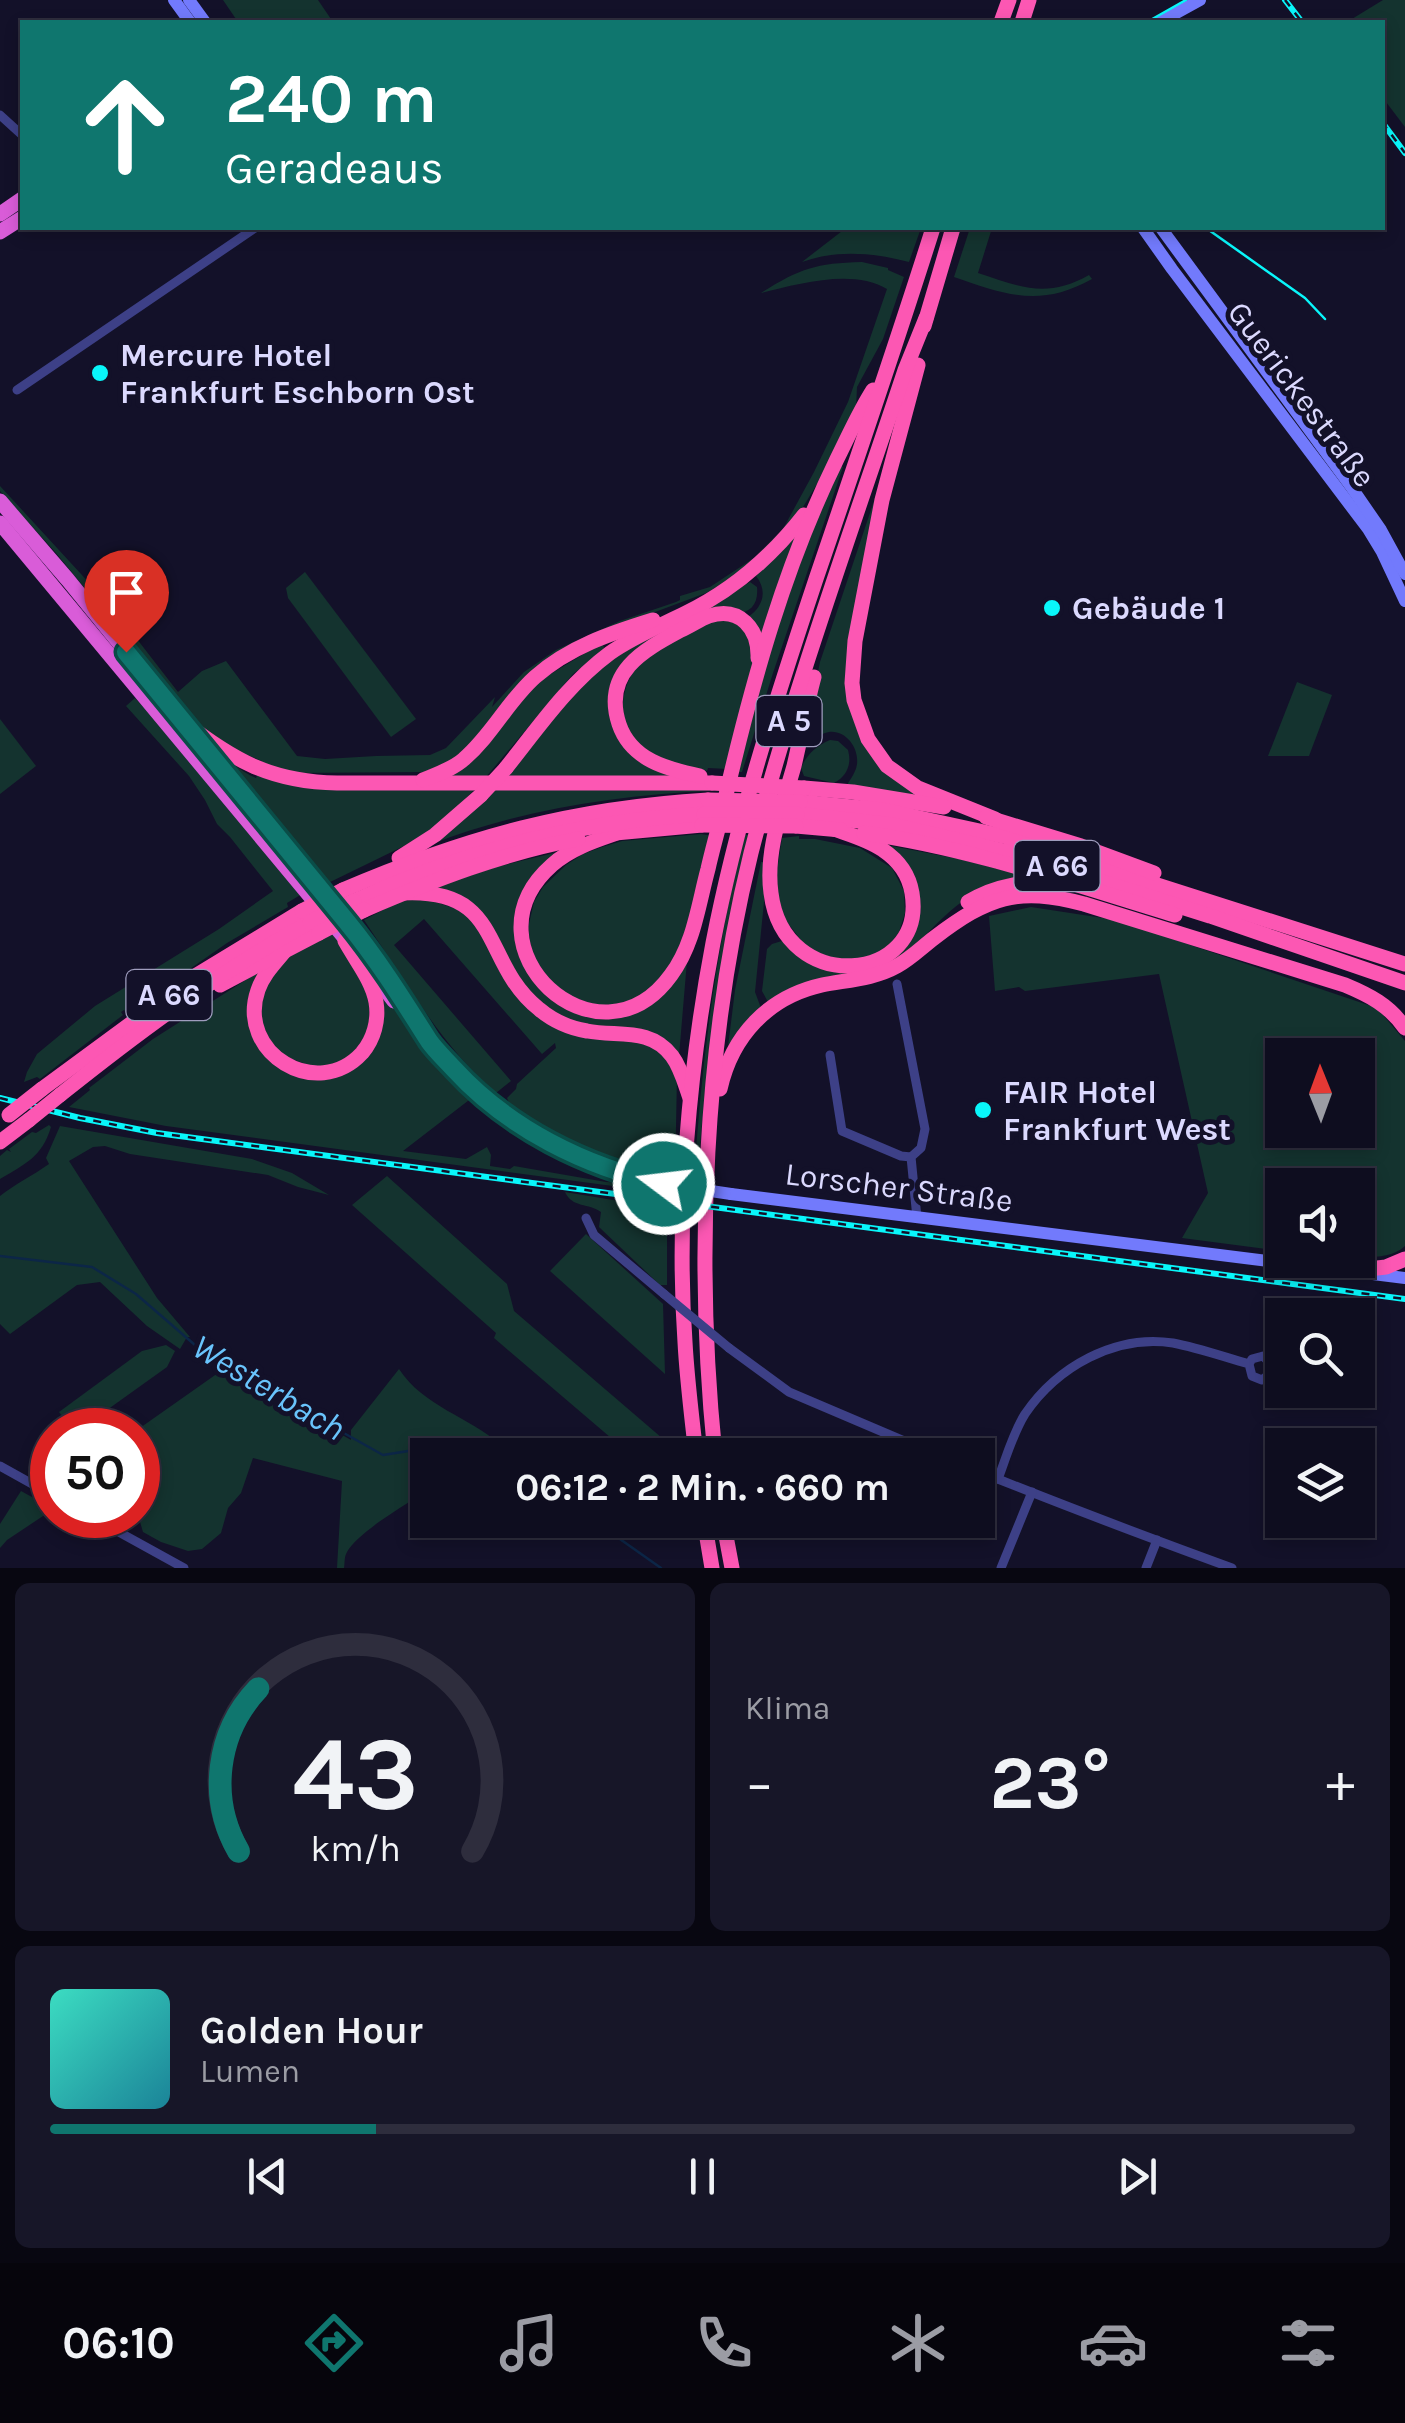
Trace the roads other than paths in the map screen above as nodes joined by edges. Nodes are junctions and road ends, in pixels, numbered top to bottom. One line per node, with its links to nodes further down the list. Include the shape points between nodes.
1 (1200, 0): 2 (main road)
2 (1164, 20)
3 (0, 115): 4 (street)
4 (20, 133)
5 (252, 230): 13 (street)
6 (933, 230): 12 (highway, A 5)
7 (952, 230): 10 (highway, A 5)
8 (1144, 230): 18 (main road, Guerickestraße, via 1368,528)
9 (1162, 230): 17 (main road, Guerickestraße, via 1352,488)
10 (926, 318): 11 (highway); 49 (highway, A 5, via 750,856 719,1030)
11 (918, 365): 26 (highway, via 882,500 855,641 854,700 887,766 918,788); 27 (highway, via 814,674 771,863 773,906 787,936 820,961 853,967 899,943 912,892 892,856)
12 (884, 374): 14 (highway); 33 (highway, A 5, via 774,706)
13 (17, 390)
14 (819, 496): 19 (highway, via 762,562); 20 (highway)
15 (0, 502): 21 (highway)
16 (2, 526): 36 (highway)
17 (1405, 574)
18 (1405, 601)
19 (704, 602): 23 (highway, via 558,660 516,695 465,759); 32 (highway, bridge, via 628,641 588,671 481,796)
20 (758, 671): 22 (highway, via 756,636 744,620 725,614 649,647 622,677 617,716 630,744 659,766); 29 (highway)
21 (184, 722): 23 (highway, via 240,761 287,778); 45 (highway, via 357,934)
22 (713, 781): 23 (highway); 24 (highway, bridge)
23 (415, 783)
24 (799, 807): 25 (highway, bridge); 25 (highway, A 66, bridge); 26 (highway, via 913,801); 27 (highway); 34 (highway, A 66, via 883,810 975,829); 38 (highway, A 66, via 1056,866)
25 (705, 813): 28 (highway); 32 (highway, A 66, via 520,841)
26 (995, 819): 34 (highway)
27 (834, 829): 30 (highway, via 954,849)
28 (620, 832): 29 (highway, via 557,861 524,908 522,940 533,972 554,995 581,1009 629,1008 667,980 689,944); 31 (highway, via 508,856)
29 (717, 836): 33 (highway)
30 (1089, 889): 37 (highway, via 1035,883 990,891 961,908); 38 (highway)
31 (403, 894): 32 (highway); 47 (highway, via 443,896 470,909 518,986 549,1016 582,1030 658,1042 677,1064)
32 (354, 900): 35 (highway, bridge); 35 (highway, A 66, bridge)
33 (718, 918): 47 (highway, A 5)
34 (1269, 919): 40 (highway, A 66)
35 (310, 922): 39 (highway); 43 (highway, A 66); 48 (highway, A 66, bridge, via 198,975)
36 (345, 941): 39 (highway, via 373,990 377,1019 358,1057 330,1071 288,1066 259,1035 257,993); 45 (highway)
37 (930, 941): 44 (highway, via 994,901 1058,898 1344,985 1384,1005); 49 (highway, via 895,968 799,991 756,1018 726,1068)
38 (1308, 950): 41 (highway, A 66)
39 (284, 952): 43 (highway)
40 (1405, 964)
41 (1405, 983)
42 (897, 984): 51 (street, via 925,1129 921,1148)
43 (176, 1006): 50 (highway, A 66, bridge)
44 (1405, 1028)
45 (430, 1042): 53 (main road, Lorscher Straße, bridge, via 492,1104 610,1170 664,1184)
46 (830, 1055): 51 (street, via 842,1131)
47 (692, 1102): 60 (highway, A 5, via 683,1293)
48 (4, 1118)
49 (710, 1137): 61 (highway, A 5, via 706,1356)
50 (0, 1142)
51 (911, 1156): 53 (street)
52 (586, 1218): 62 (street, bridge, via 594,1235 790,1392)
53 (917, 1218): 54 (main road, Lorscher Straße)
54 (1265, 1260)
55 (1405, 1260): 56 (highway)
56 (1375, 1268)
57 (1375, 1274): 58 (main road, Lorscher Straße)
58 (1405, 1278)
59 (1249, 1364): 59 (street, via 1252,1376 1262,1380 1272,1372 1263,1356); 65 (street, via 1158,1342 1082,1360 1023,1417)
60 (694, 1438)
61 (713, 1438)
62 (897, 1438)
63 (0, 1466): 66 (street)
64 (995, 1479): 65 (street)
65 (998, 1480): 67 (street)
66 (30, 1483)
67 (1032, 1492): 71 (street); 75 (street)
68 (130, 1538): 72 (street)
69 (707, 1538): 73 (highway)
70 (726, 1538): 74 (highway)
71 (1156, 1540): 76 (street); 77 (street)
72 (184, 1568)
73 (712, 1568)
74 (732, 1568)
75 (1001, 1568)
76 (1146, 1568)
77 (1232, 1568)

